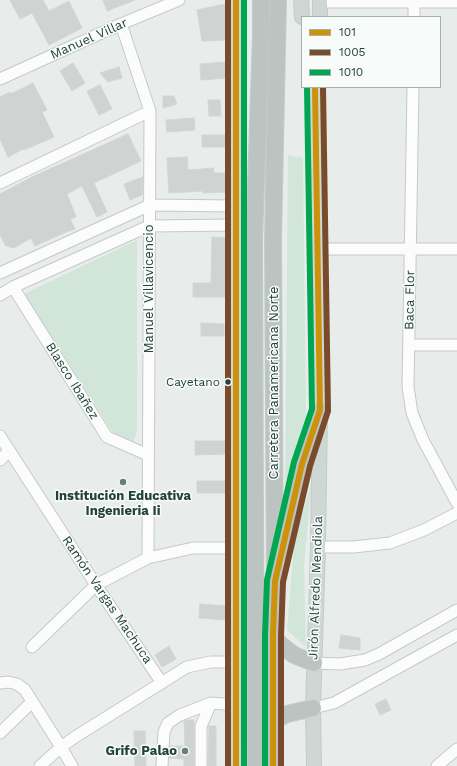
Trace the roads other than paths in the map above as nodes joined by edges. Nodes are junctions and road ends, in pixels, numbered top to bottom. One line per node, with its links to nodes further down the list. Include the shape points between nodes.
1 (178, 0): 12 (street, Manuel Villar)
2 (236, 0): 19 (main road)
3 (261, 0): 63 (highway, Carretera Panamericana Norte, via 254,244)
4 (278, 0): 40 (highway, Carretera Panamericana Norte, via 273,239)
5 (301, 0): 9 (main road)
6 (320, 1): 7 (street); 10 (main road)
7 (414, 1): 8 (street); 11 (street)
8 (457, 2)
9 (302, 16)
10 (320, 16)
11 (414, 16)
12 (121, 24): 13 (street, Manuel Villar); 16 (street, Manuel Villavicencio)
13 (0, 80)
14 (315, 88): 23 (main road, Jirón Alfredo Mendiola)
15 (413, 88): 22 (street, Baca Flor)
16 (150, 111): 17 (street); 18 (street, Manuel Villavicencio)
17 (0, 183)
18 (150, 205): 19 (street); 21 (street, Manuel Villavicencio); 25 (street)
19 (235, 206): 20 (main road)
20 (235, 225): 21 (street); 37 (main road)
21 (149, 226): 26 (street); 33 (street, Manuel Villavicencio)
22 (410, 248): 23 (street); 24 (street); 28 (street, Baca Flor)
23 (318, 249): 30 (main road, Jirón Alfredo Mendiola)
24 (457, 249)
25 (0, 274)
26 (13, 287): 27 (street); 33 (street, Blasco Ibañez, via 107,437)
27 (0, 295)
28 (409, 345): 29 (street); 35 (street, Baca Flor, via 408,387 412,413 423,440)
29 (457, 345)
30 (320, 410): 38 (main road, Jirón Alfredo Mendiola); 40 (highway, via 302,464)
31 (0, 436): 32 (street, Ramón Vargas Machuca)
32 (9, 451): 34 (street); 41 (street, Ramón Vargas Machuca)
33 (148, 455): 39 (street, Manuel Villavicencio)
34 (0, 460)
35 (457, 503)
36 (457, 513): 38 (street, via 424,530 390,543)
37 (235, 548): 39 (street, via 193,548); 46 (main road)
38 (318, 548): 47 (main road, Jirón Alfredo Mendiola)
39 (148, 558): 41 (street)
40 (275, 581): 44 (highway, Carretera Panamericana Norte)
41 (96, 585): 45 (street); 49 (street, Ramón Vargas Machuca)
42 (457, 610): 47 (street, via 365,660 340,664)
43 (457, 635): 53 (street, via 334,703)
44 (273, 636): 47 (highway, via 294,655); 54 (highway, Carretera Panamericana Norte)
45 (32, 647)
46 (235, 662): 49 (street, via 211,662 187,667); 52 (main road)
47 (314, 663): 53 (main road, Jirón Alfredo Mendiola)
48 (4, 682): 50 (street, via 16,684 25,690)
49 (162, 683): 56 (street)
50 (32, 702): 55 (street); 56 (street)
51 (211, 703): 52 (street); 60 (street, via 180,714 168,723 164,732); 61 (street, via 202,726)
52 (236, 705): 62 (main road)
53 (313, 708): 54 (highway, via 287,714); 65 (main road, Jirón Alfredo Mendiola)
54 (273, 721): 64 (highway, Carretera Panamericana Norte)
55 (0, 733)
56 (61, 747): 58 (street); 59 (street)
57 (457, 749): 66 (street)
58 (40, 766)
59 (72, 766)
60 (162, 766)
61 (202, 766)
62 (236, 766)
63 (256, 766)
64 (273, 766)
65 (314, 766)
66 (437, 766)

